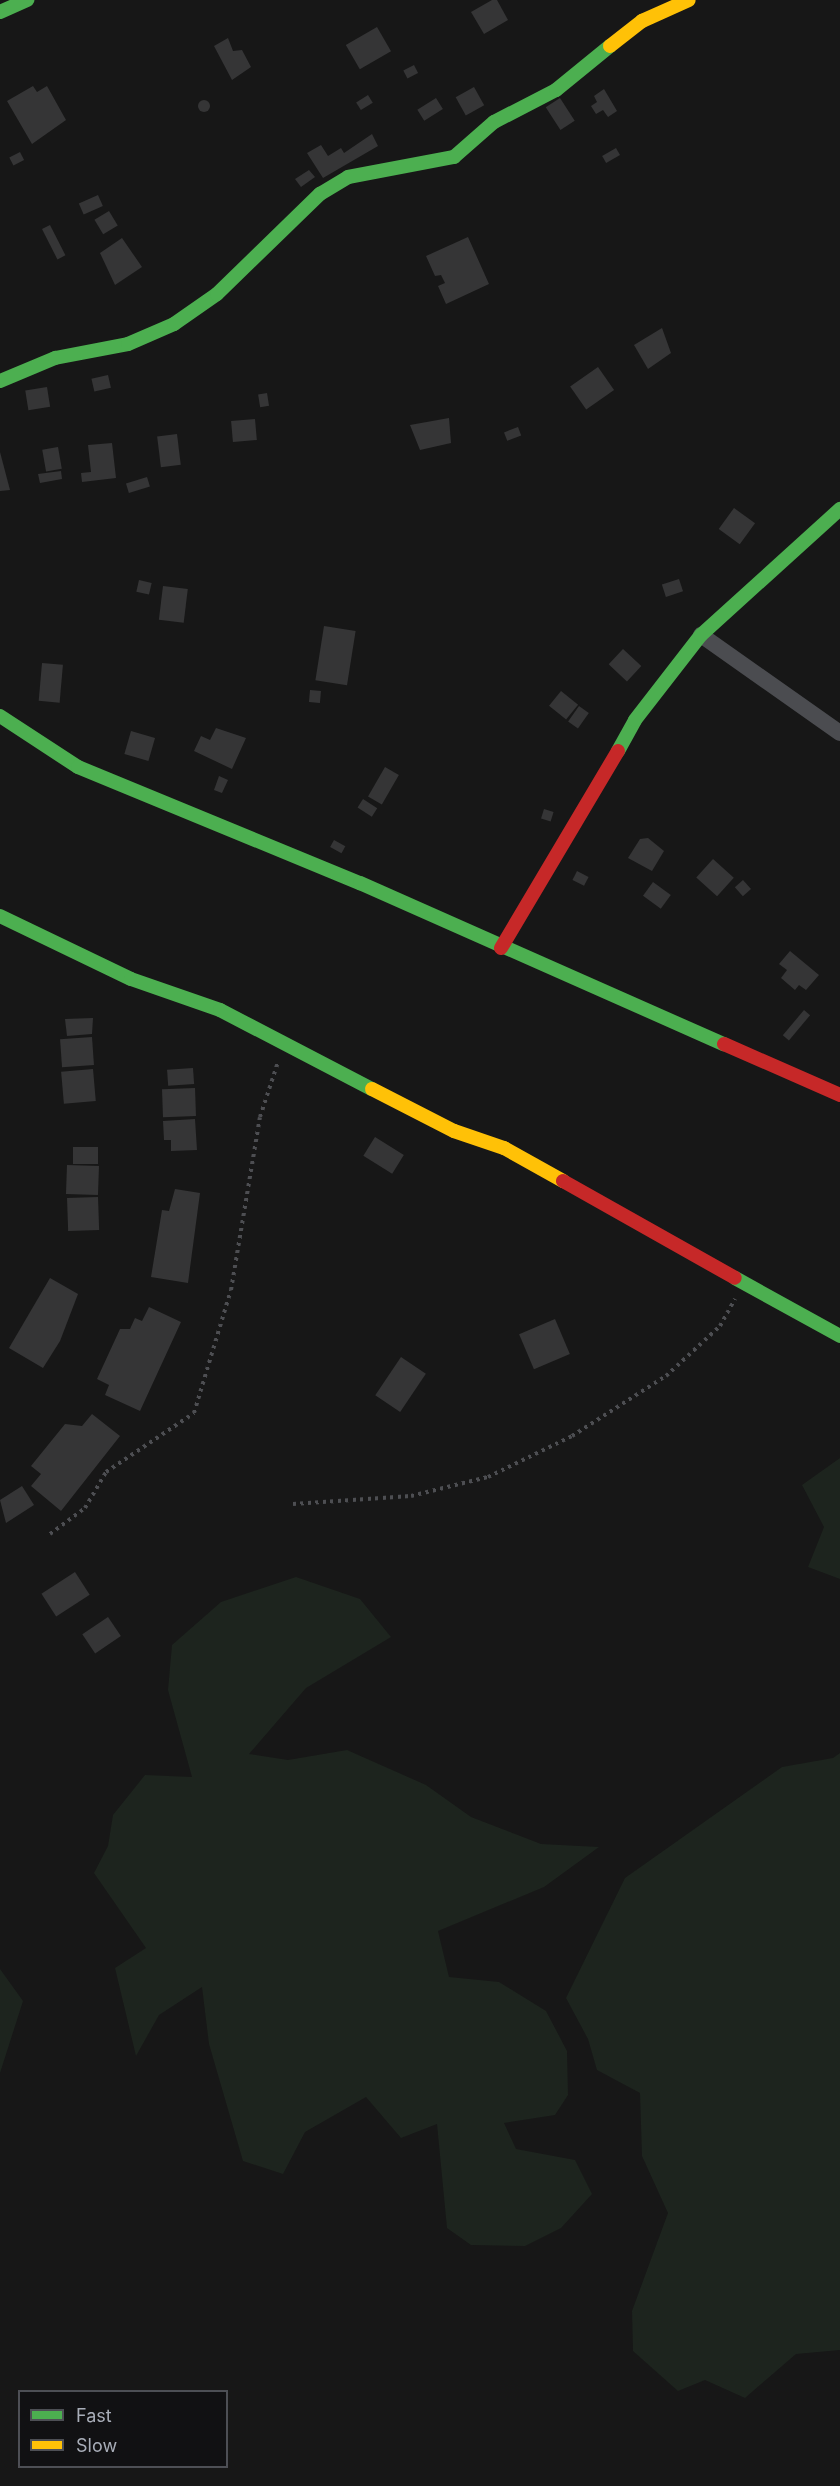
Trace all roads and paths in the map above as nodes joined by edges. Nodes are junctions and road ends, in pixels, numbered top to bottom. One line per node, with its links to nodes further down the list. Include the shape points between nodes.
1 (27, 0): 3 (street)
2 (689, 0): 4 (street, via 642,21 556,90 494,122 454,157 348,177 320,195 217,294 174,324 128,344 55,358)
3 (0, 12)
4 (0, 381)
5 (839, 513): 6 (street)
6 (701, 635): 8 (street); 10 (street, via 635,720 581,820)
7 (0, 716): 10 (street, via 32,741 78,767 360,883)
8 (840, 733)
9 (0, 916): 11 (street, via 131,979 220,1010)
10 (501, 948): 12 (street)
11 (285, 1041): 13 (street, via 454,1131 504,1148); 16 (path, via 260,1117 231,1290 194,1413 106,1472 85,1508)
12 (840, 1095)
13 (744, 1282): 14 (street); 15 (path, via 720,1326 666,1376 572,1436 488,1477 411,1496)
14 (840, 1336)
15 (293, 1504)
16 (50, 1534)

